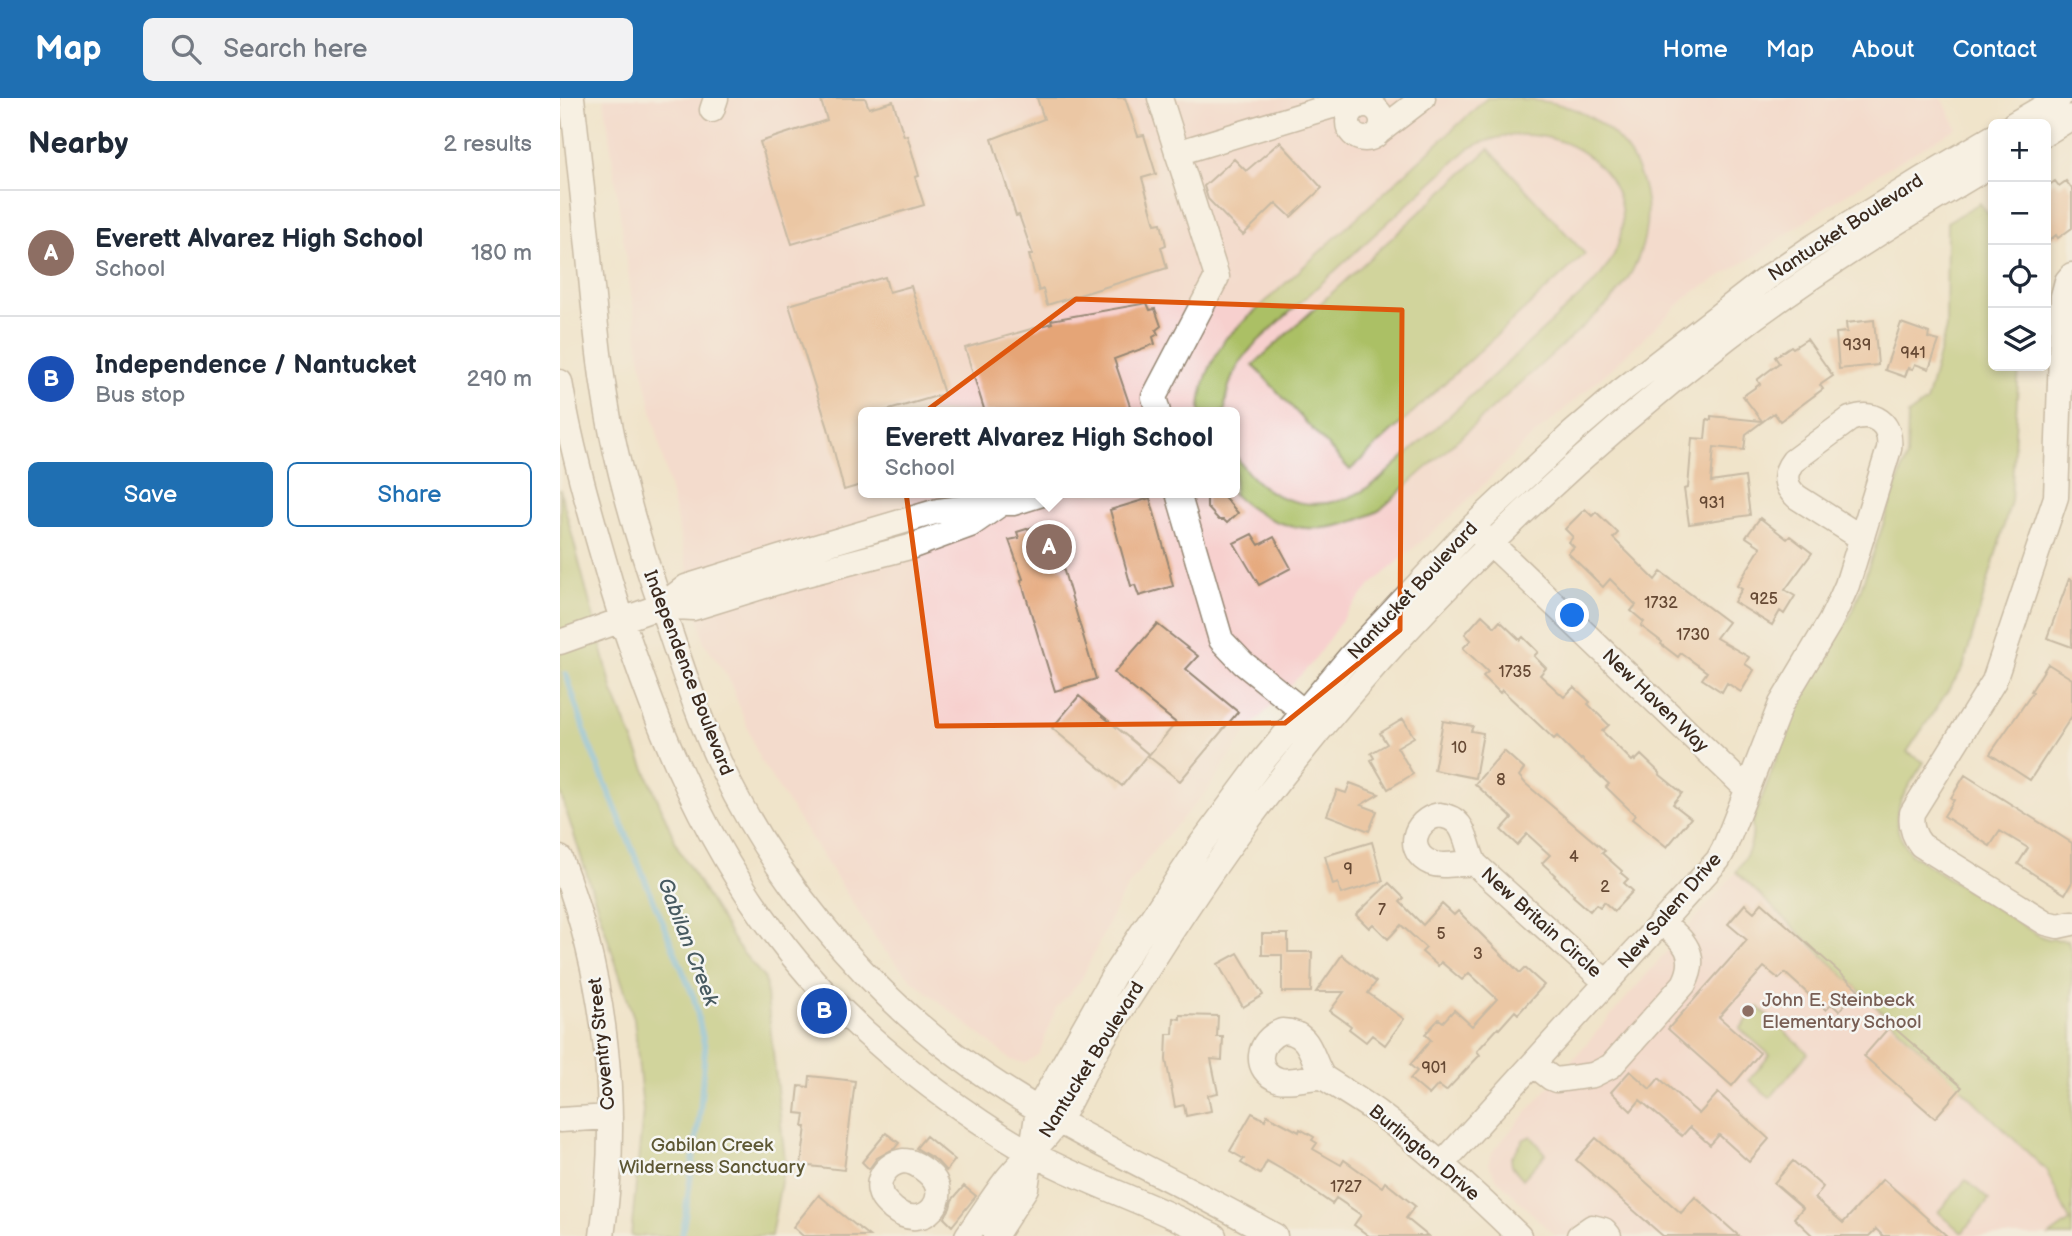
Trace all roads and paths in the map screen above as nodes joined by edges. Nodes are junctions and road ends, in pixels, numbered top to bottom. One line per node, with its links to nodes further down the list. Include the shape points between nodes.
1 (572, 98): 21 (street, Independence Boulevard, via 611,432)
2 (1160, 98): 10 (street)
3 (1423, 98): 5 (street, via 1380,131 1380,115)
4 (2059, 98): 7 (street)
5 (1360, 101): 10 (street)
6 (2072, 117): 8 (street)
7 (2023, 119)
8 (2051, 130)
9 (1988, 140): 18 (street, Nantucket Boulevard, via 1767,278 1620,392)
10 (1177, 153): 14 (street, via 1217,277 1154,397)
11 (1988, 167): 20 (street, Nantucket Boulevard, via 1836,261 1729,336 1564,474)
12 (2072, 275): 17 (street, via 2063,296)
13 (560, 382): 22 (street, Independence Boulevard)
14 (1157, 407)
15 (1029, 498): 21 (street, via 938,511 686,587)
16 (1179, 498): 24 (street, via 1221,640)
17 (2064, 498): 30 (street, via 1994,681 1910,822 1922,845 2046,923)
18 (1473, 526): 20 (street, New Haven Way); 24 (street, Nantucket Boulevard)
19 (1860, 537): 19 (street, New Salem Drive, via 1890,440 1884,425 1868,415 1850,419 1793,461 1786,480 1797,497); 26 (street, New Salem Drive, via 1839,603 1781,704)
20 (1491, 543): 25 (street, Nantucket Boulevard); 26 (street, New Haven Way)
21 (661, 606): 22 (street); 34 (street, Independence Boulevard, via 722,769 759,836 803,901 843,951 902,1010 954,1054)
22 (622, 621): 23 (street); 37 (street, Independence Boulevard, via 685,782 712,835 777,937 855,1023 905,1067)
23 (560, 642)
24 (1303, 712): 25 (street); 34 (street, Nantucket Boulevard, via 1144,926 1114,975)
25 (1323, 727): 34 (street, Nantucket Boulevard, via 1250,819 1184,912 1092,1058)
26 (1747, 789): 29 (street, New Salem Drive, via 1718,860)
27 (1475, 864): 31 (street, New Britain Circle)
28 (563, 872): 35 (street, Coventry Street, via 598,986)
29 (1662, 923): 31 (street, New Salem Drive); 32 (street, via 1684,943 1691,960 1689,973 1611,1066 1593,1075 1556,1080)
30 (2072, 923)
31 (1607, 983): 32 (street, New Salem Drive)
32 (1533, 1064): 38 (street, New Salem Drive)
33 (1323, 1077): 38 (street, Burlington Drive, via 1375,1110)
34 (1048, 1114): 37 (street, Nantucket Boulevard); 45 (street, Independence Boulevard)
35 (610, 1117): 36 (street); 40 (street, Coventry Street)
36 (560, 1120)
37 (1032, 1153): 42 (street, Nantucket Boulevard, via 1007,1179); 43 (street, via 1026,1188); 44 (street, Independence Boulevard)
38 (1442, 1164): 46 (street, Burlington Drive)
39 (910, 1218): 41 (street)
40 (602, 1236)
41 (931, 1236)
42 (967, 1236)
43 (995, 1236)
44 (1214, 1236)
45 (1275, 1236)
46 (1519, 1236)
47 (1579, 1236): 48 (street, via 1592,1227)
48 (1609, 1236)

